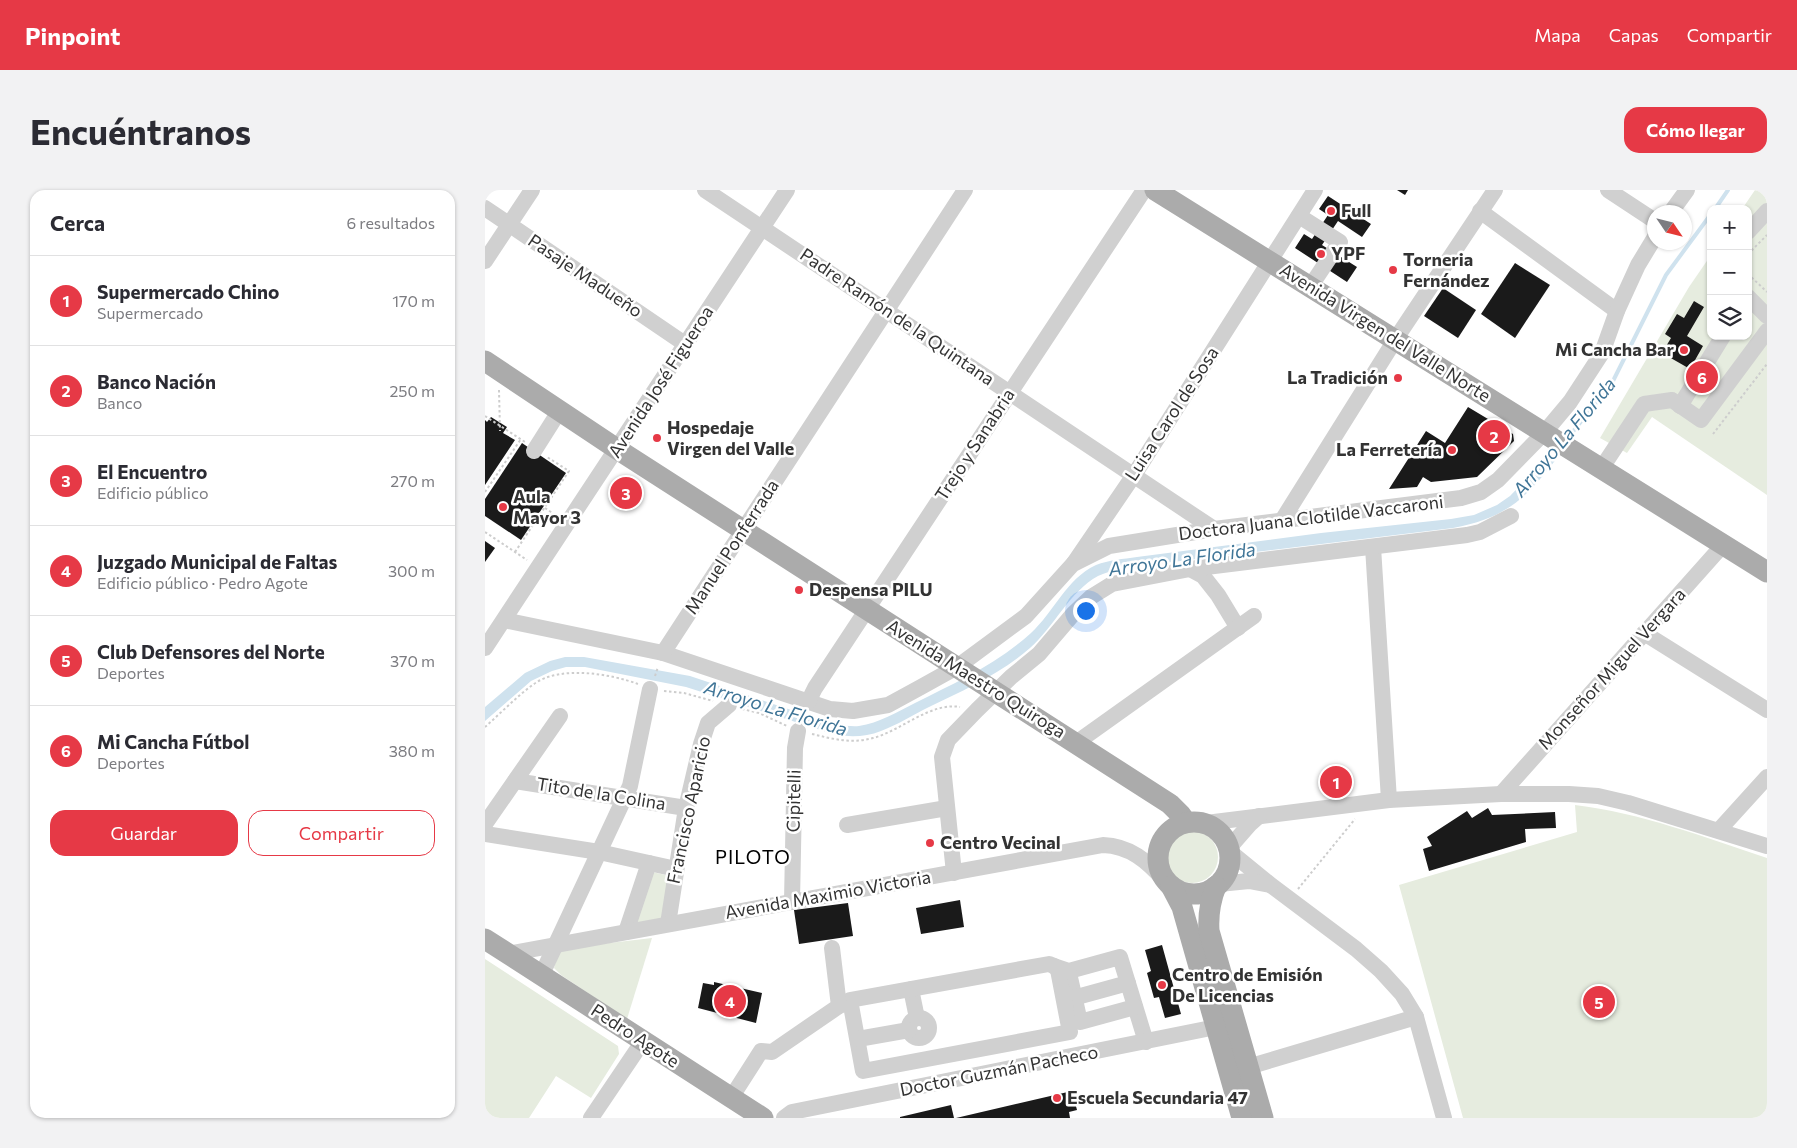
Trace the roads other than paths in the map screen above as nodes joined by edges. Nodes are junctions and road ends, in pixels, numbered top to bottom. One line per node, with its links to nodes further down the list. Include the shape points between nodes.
1 (532, 190): 17 (street)
2 (705, 190): 18 (street, Padre Ramón de la Quintana)
3 (787, 190): 18 (street, Avenida José Figueroa)
4 (965, 190): 25 (street, Manuel Ponferrada)
5 (1144, 190): 33 (street, Trejo y Sanabria)
6 (1155, 190): 22 (main road, Avenida Virgen del Valle Norte)
7 (1315, 190): 15 (street, Luisa Carol de Sosa)
8 (1495, 190): 14 (street)
9 (1608, 190): 16 (street)
10 (1687, 190): 11 (street)
11 (1676, 205)
12 (485, 208): 17 (street, Pasaje Madueño)
13 (1767, 211): 19 (street)
14 (1480, 212): 26 (street); 29 (street)
15 (1299, 216): 22 (street, Luisa Carol de Sosa); 23 (street, via 1340,242)
16 (1647, 216)
17 (509, 225): 21 (street); 31 (street, Pasaje Madueño)
18 (762, 228): 25 (street, Padre Ramón de la Quintana); 31 (street, Avenida José Figueroa)
19 (1752, 228)
20 (1647, 250): 26 (street, Doctora Juana Clotilde Vaccaroni)
21 (485, 261)
22 (1270, 261): 23 (main road, Avenida Virgen del Valle Norte); 40 (street, Luisa Carol de Sosa)
23 (1310, 286): 29 (main road, Avenida Virgen del Valle Norte)
24 (1752, 301): 27 (street)
25 (886, 310): 33 (street, Padre Ramón de la Quintana); 44 (street, Manuel Ponferrada)
26 (1617, 311): 36 (street, Doctora Juana Clotilde Vaccaroni, via 1602,353)
27 (1767, 316)
28 (1767, 331): 34 (street, via 1701,420)
29 (1395, 340): 36 (main road, Avenida Virgen del Valle Norte); 42 (street)
30 (1721, 340): 34 (street)
31 (685, 344): 37 (street, Avenida José Figueroa)
32 (485, 361): 35 (main road, Avenida Maestro Quiroga)
33 (1010, 392): 40 (street, Padre Ramón de la Quintana); 50 (street, Trejo y Sanabria)
34 (1680, 406): 39 (street, via 1672,400 1644,404)
35 (560, 410): 37 (main road, Avenida Maestro Quiroga); 38 (street)
36 (1548, 436): 39 (main road, Avenida Virgen del Valle Norte); 42 (street, Doctora Juana Clotilde Vaccaroni, via 1481,492 1461,498)
37 (617, 448): 44 (main road, Avenida Maestro Quiroga); 52 (street, Avenida José Figueroa)
38 (534, 450)
39 (1601, 469): 45 (main road, Avenida Virgen del Valle Norte)
40 (1134, 475): 43 (street, Padre Ramón de la Quintana); 47 (street, Luisa Carol de Sosa)
41 (1511, 516): 46 (street, via 1467,535)
42 (1281, 522): 43 (street, Doctora Juana Clotilde Vaccaroni)
43 (1214, 529): 47 (street, Doctora Juana Clotilde Vaccaroni, via 1109,546)
44 (743, 530): 50 (main road, Avenida Maestro Quiroga); 56 (street, Manuel Ponferrada)
45 (1723, 545): 49 (main road, Avenida Virgen del Valle Norte); 54 (street, Monseñor Miguel Vergara)
46 (1373, 547): 48 (street); 70 (street)
47 (1073, 564): 57 (street, Doctora Juana Clotilde Vaccaroni, via 1025,616)
48 (1189, 569): 53 (street, via 1203,576); 59 (street, via 1111,584 1074,613 1039,654)
49 (1767, 572)
50 (866, 609): 57 (main road, Avenida Maestro Quiroga); 60 (street, Trejo y Sanabria)
51 (1254, 616): 53 (street)
52 (504, 620): 55 (street, Avenida José Figueroa); 56 (street, Doctora Juana Clotilde Vaccaroni)
53 (1237, 628): 65 (street)
54 (1644, 633): 62 (street); 68 (street, Monseñor Miguel Vergara)
55 (485, 648)
56 (663, 653): 60 (street, Doctora Juana Clotilde Vaccaroni)
57 (961, 670): 59 (main road, Avenida Maestro Quiroga); 60 (street, Doctora Juana Clotilde Vaccaroni, via 888,705 853,711 830,709)
58 (650, 689): 69 (street)
59 (990, 689): 65 (main road, Avenida Maestro Quiroga); 72 (street, via 948,740 941,757)
60 (808, 702)
61 (729, 705): 71 (street, Francisco Aparicio, via 708,723)
62 (1767, 710)
63 (560, 716): 67 (street)
64 (798, 730): 88 (street, Cipitelli)
65 (1076, 743): 74 (main road, Avenida Maestro Quiroga)
66 (1767, 777): 77 (street)
67 (515, 780): 69 (street, Tito de la Colina); 75 (street)
68 (1501, 794): 70 (street); 77 (street, via 1598,796)
69 (625, 797): 71 (street, Tito de la Colina); 81 (street)
70 (1389, 800): 73 (street)
71 (687, 808): 83 (street, Francisco Aparicio)
72 (947, 808): 76 (street); 84 (street)
73 (1259, 816): 74 (street); 80 (street)
74 (1196, 823): 80 (main road, via 1221,833); 85 (main road, via 1176,826 1162,840 1157,861 1159,871)
75 (485, 824)
76 (847, 824)
77 (1719, 830): 79 (street)
78 (485, 834): 81 (street)
79 (1767, 846)
80 (1229, 849): 86 (main road, via 1228,869); 87 (street)
81 (599, 852): 82 (street); 92 (street)
82 (649, 863): 83 (street); 90 (street)
83 (676, 869): 89 (street, Francisco Aparicio)
84 (954, 873): 85 (street, Avenida Maximio Victoria, via 1103,844 1117,845 1140,857); 88 (street, Avenida Maximio Victoria)
85 (1168, 883): 86 (main road, via 1181,892 1193,894); 103 (main road, via 1182,907)
86 (1217, 885): 87 (street, via 1249,881); 109 (main road, via 1210,905 1209,931)
87 (1272, 886): 102 (street, via 1357,948 1402,994)
88 (792, 902): 89 (street, Avenida Maximio Victoria)
89 (668, 924): 90 (street, Avenida Maximio Victoria)
90 (626, 932): 92 (street, Avenida Maximio Victoria)
91 (485, 939): 94 (main road)
92 (557, 945): 94 (street, Avenida Maximio Victoria); 96 (street)
93 (832, 948): 100 (street)
94 (507, 954): 96 (main road, Pedro Agote)
95 (1061, 968): 97 (street, via 1120,957); 98 (street, via 1043,964); 99 (street)
96 (541, 976): 106 (main road, Pedro Agote)
97 (1128, 983): 99 (street); 101 (street)
98 (911, 989): 100 (street); 104 (street)
99 (1069, 998): 101 (street, via 1080,1022); 108 (street, via 1069,1032)
100 (845, 1003): 105 (street); 110 (street, via 772,1052 761,1052)
101 (1135, 1007): 107 (street)
102 (1416, 1017): 109 (street); 116 (street)
103 (1216, 1026): 107 (street, Doctor Guzmán Pacheco); 114 (main road)
104 (915, 1029): 105 (street); 108 (street)
105 (858, 1039): 108 (street, via 863,1072)
106 (643, 1041): 110 (main road, Pedro Agote); 111 (street)
107 (1146, 1042): 113 (street, Doctor Guzmán Pacheco, via 792,1112)
108 (924, 1060)
109 (1249, 1067): 115 (main road)
110 (731, 1098): 112 (main road, Pedro Agote)
111 (591, 1118)
112 (763, 1118)
113 (784, 1118)
114 (1242, 1118)
115 (1263, 1118)
116 (1444, 1118)

